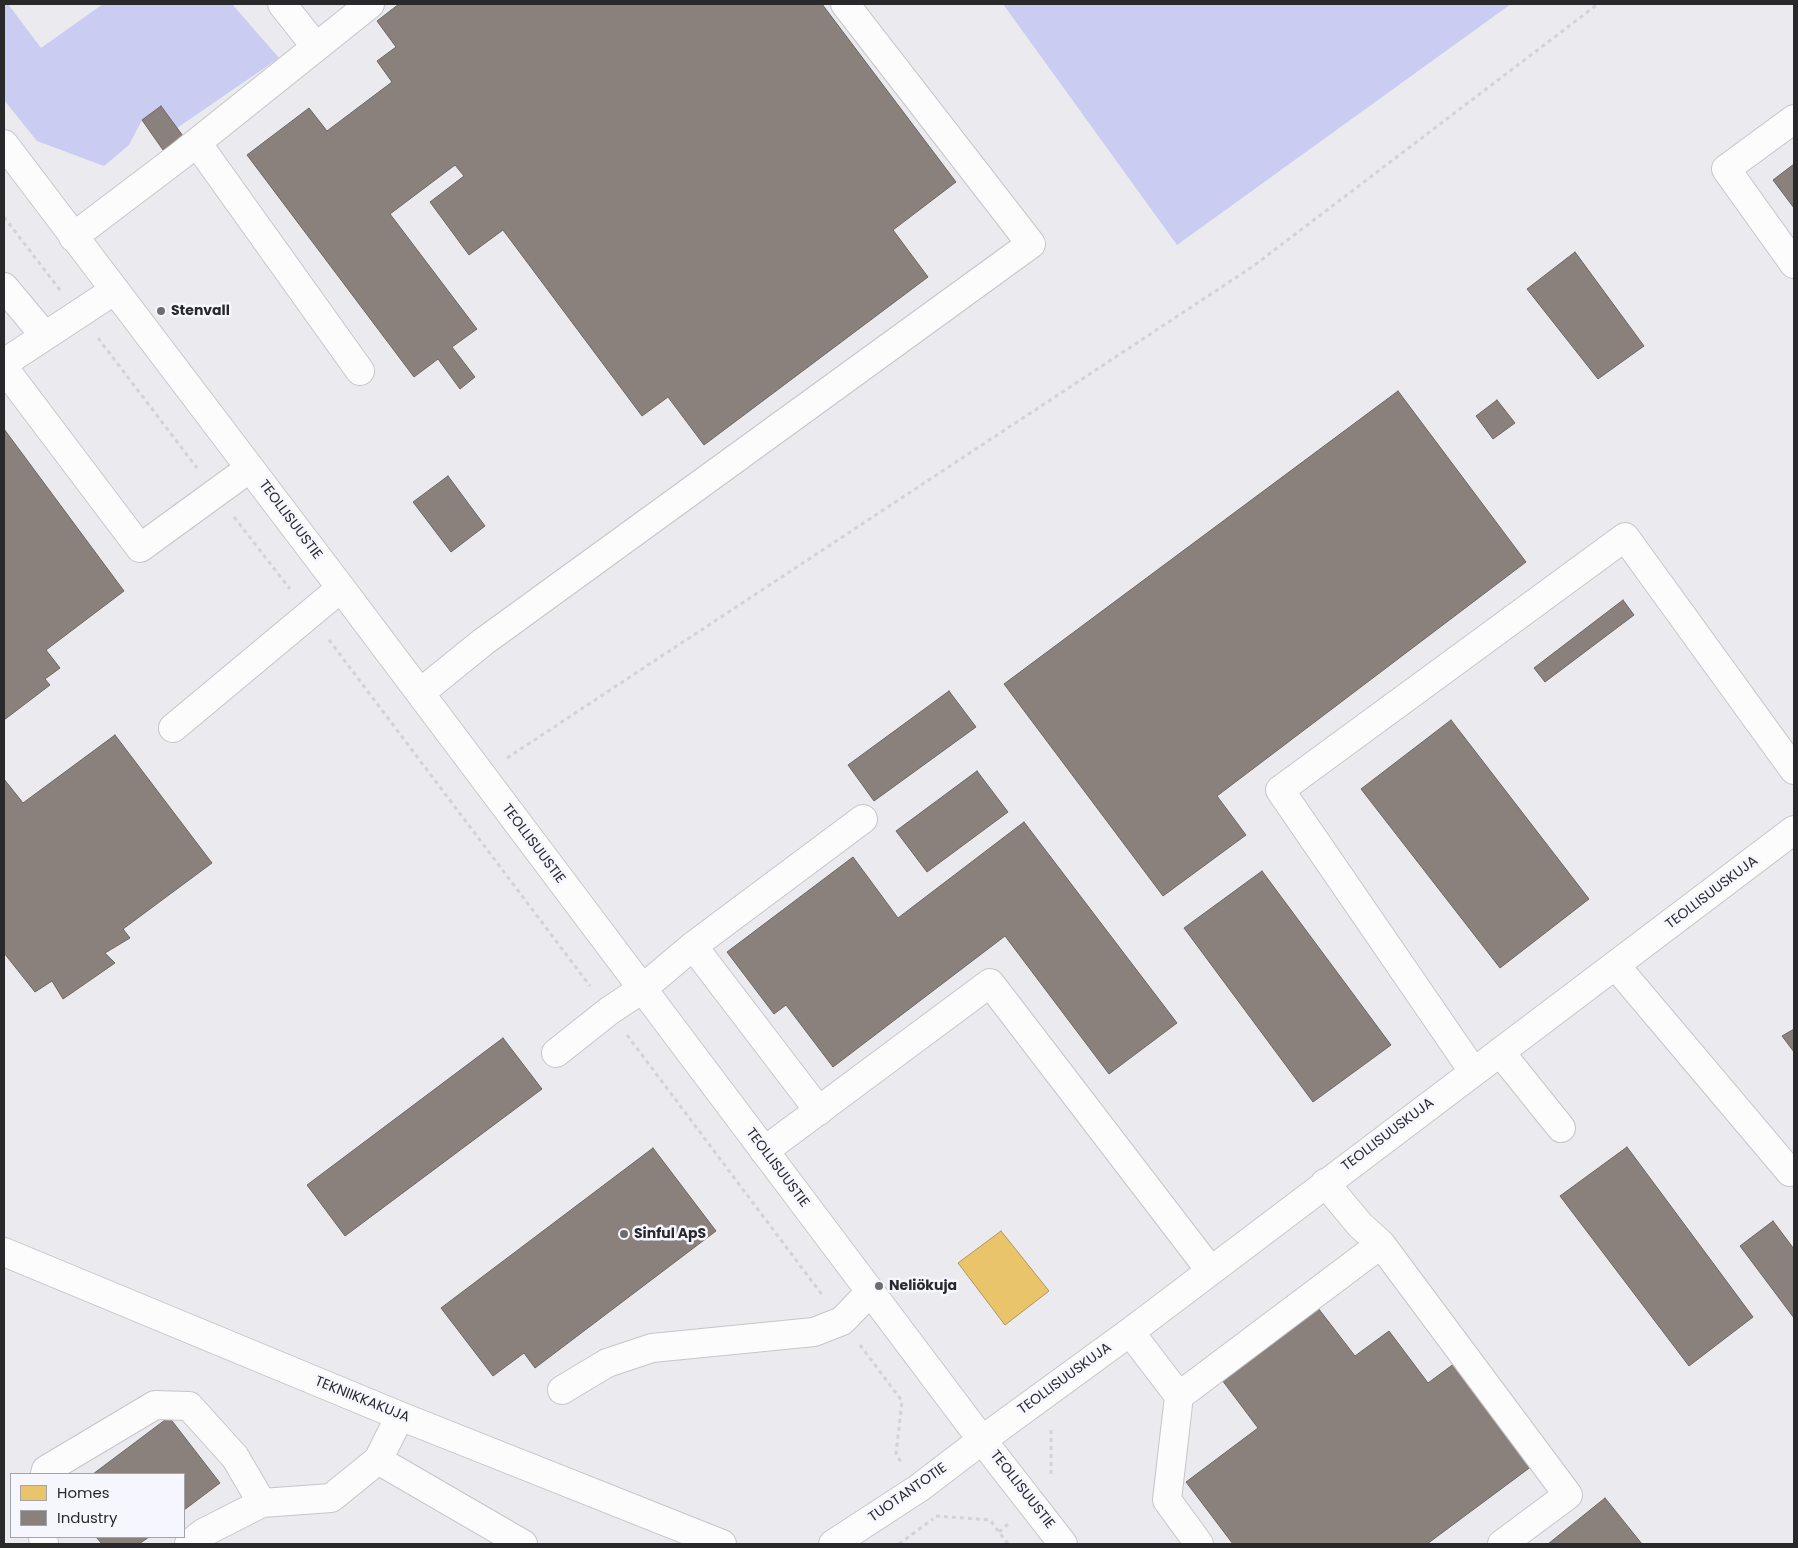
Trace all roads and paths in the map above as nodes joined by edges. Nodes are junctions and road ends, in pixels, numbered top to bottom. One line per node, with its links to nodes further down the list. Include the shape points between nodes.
1 (282, 4): 5 (street)
2 (370, 4): 5 (street)
3 (845, 4): 23 (street, via 1031,244 483,642)
4 (1598, 4): 26 (path, via 1252,267)
5 (316, 47): 7 (street)
6 (1794, 119): 11 (street, via 1726,169)
7 (197, 143): 10 (street); 18 (street)
8 (4, 144): 10 (street, TEOLLISUUSTIE)
9 (4, 217): 14 (path)
10 (73, 237): 13 (street, TEOLLISUUSTIE)
11 (1794, 264)
12 (4, 287): 15 (street)
13 (115, 290): 14 (street); 19 (street, TEOLLISUUSTIE)
14 (79, 314): 15 (street); 20 (path)
15 (45, 336): 16 (street)
16 (4, 363)
17 (4, 368): 20 (street, via 140,548)
18 (360, 371)
19 (250, 468): 20 (street); 21 (street, TEOLLISUUSTIE)
20 (216, 492): 22 (path)
21 (341, 588): 22 (street); 23 (street, TEOLLISUUSTIE)
22 (310, 616): 24 (street); 32 (path)
23 (420, 693): 26 (street, TEOLLISUUSTIE)
24 (174, 728)
25 (1794, 770): 35 (street, via 1625,537 1280,790)
26 (482, 775): 31 (street, TEOLLISUUSTIE)
27 (863, 819): 29 (street)
28 (1794, 830): 30 (street, TEOLLISUUSKUJA)
29 (693, 946): 31 (street); 36 (street)
30 (1616, 966): 33 (street, TEOLLISUUSKUJA); 39 (street)
31 (642, 989): 32 (street); 38 (street, TEOLLISUUSTIE)
32 (609, 1011): 34 (street); 45 (path)
33 (1500, 1052): 35 (street, TEOLLISUUSKUJA); 37 (street)
34 (556, 1053)
35 (1473, 1071): 40 (street, TEOLLISUUSKUJA)
36 (819, 1112): 38 (street); 43 (street, via 990,983)
37 (1561, 1128)
38 (764, 1151): 44 (street, TEOLLISUUSTIE)
39 (1790, 1172)
40 (1325, 1183): 41 (street, via 1360,1225); 43 (street, TEOLLISUUSKUJA)
41 (1381, 1244): 48 (street); 64 (street, via 1568,1495)
42 (4, 1252): 49 (street, TEKNIIKKAKUJA)
43 (1210, 1270): 46 (street, TEOLLISUUSKUJA)
44 (870, 1292): 45 (street); 50 (street, TEOLLISUUSTIE)
45 (842, 1321): 47 (street, via 814,1332 652,1348 607,1363); 53 (path, via 902,1401 896,1454)
46 (1130, 1332): 48 (street); 50 (street, TEOLLISUUSKUJA)
47 (562, 1390)
48 (1179, 1396): 63 (street, via 1167,1500)
49 (400, 1416): 51 (street); 58 (street, TEKNIIKKAKUJA)
50 (982, 1440): 53 (street, TUOTANTOTIE); 62 (street, TEOLLISUUSTIE)
51 (378, 1460): 54 (street, via 331,1498); 57 (street)
52 (45, 1473): 54 (street, via 155,1405 189,1406 235,1457)
53 (919, 1488): 55 (path); 59 (street, TUOTANTOTIE)
54 (262, 1503): 56 (street, via 203,1533)
55 (936, 1517): 60 (path); 61 (path, via 990,1520)
56 (189, 1544)
57 (523, 1544)
58 (722, 1544)
59 (833, 1544)
60 (900, 1544)
61 (1008, 1544)
62 (1063, 1544)
63 (1199, 1544)
64 (1502, 1544)

